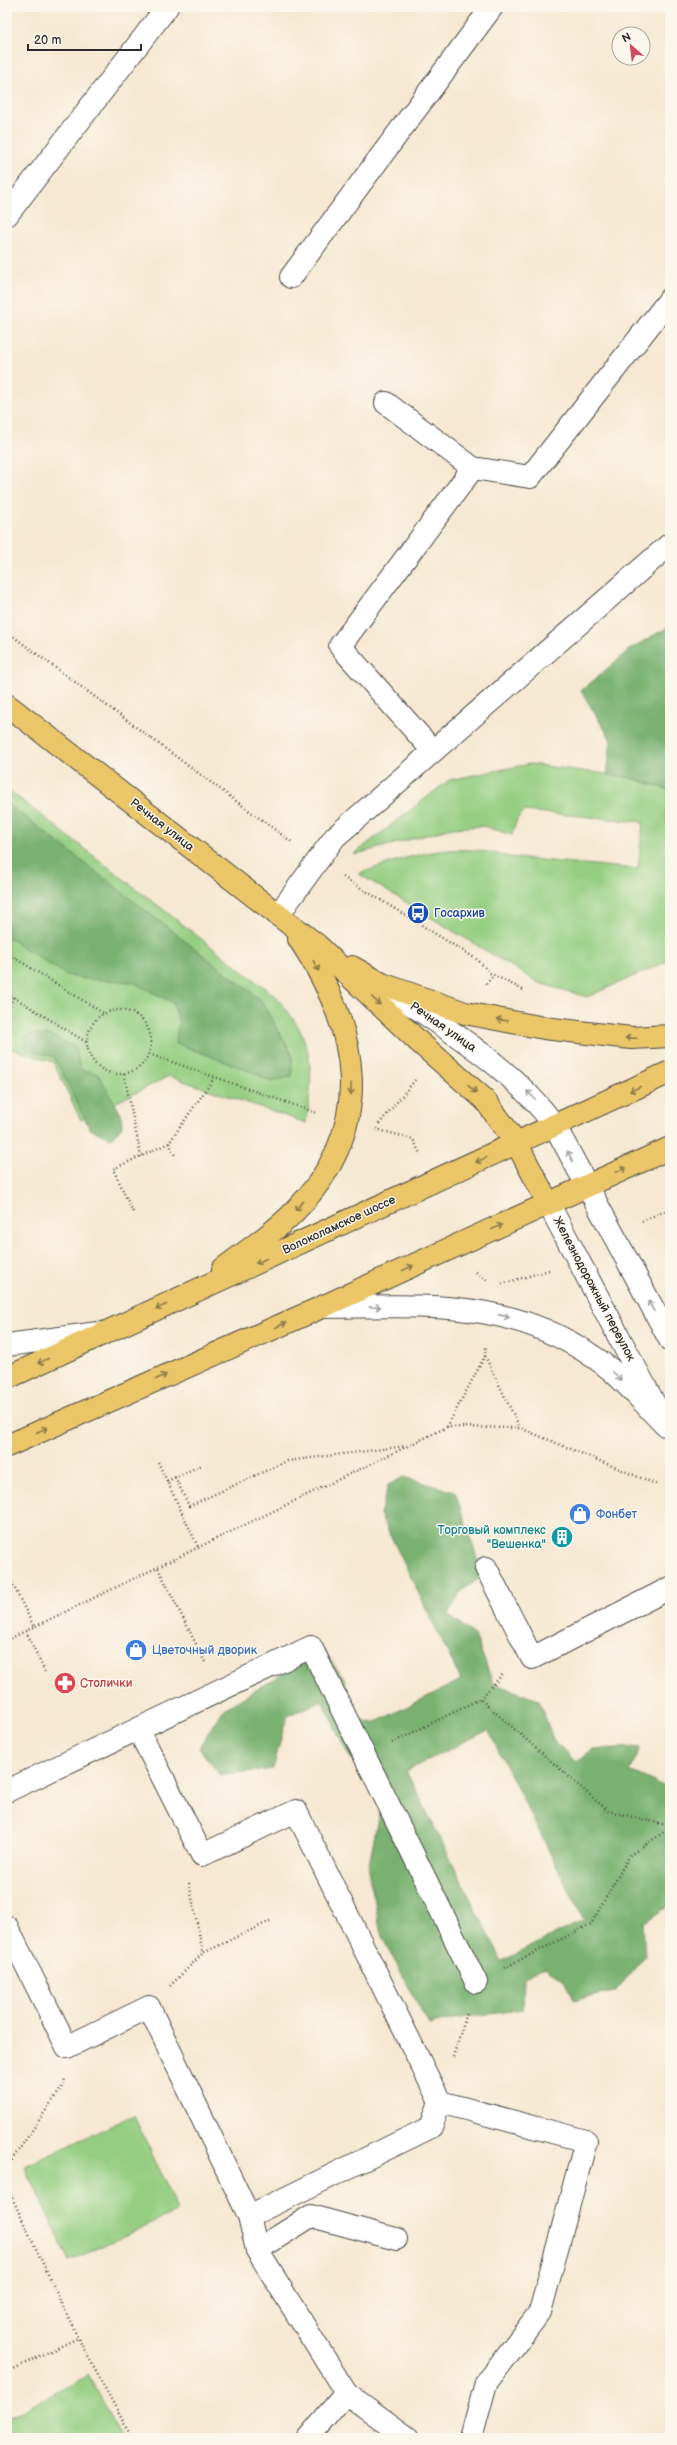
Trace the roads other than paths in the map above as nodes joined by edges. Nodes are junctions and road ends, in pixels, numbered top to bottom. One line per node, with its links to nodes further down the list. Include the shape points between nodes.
1 (167, 7): 3 (street)
2 (492, 7): 4 (street)
3 (7, 215)
4 (291, 277)
5 (670, 299): 7 (street, via 530,477)
6 (386, 403): 7 (street)
7 (473, 468): 10 (street, via 340,646)
8 (670, 544): 10 (street)
9 (7, 705): 11 (main road, Речная улица)
10 (433, 751): 11 (street, via 335,837 317,861)
11 (283, 918): 12 (main road, Речная улица); 21 (main road, one-way to 21, via 314,962 345,1030 351,1071 347,1122 338,1148 316,1185 294,1213)
12 (317, 945): 13 (main road, Речная улица); 17 (main road, Речная улица, one-way to 17, via 419,1042 485,1100)
13 (382, 984): 14 (main road, one-way to 13, via 631,1038 537,1027 464,1013); 16 (street, Речная улица, one-way to 13, via 537,1102 509,1074)
14 (670, 1036)
15 (670, 1072): 16 (main road, Волоколамское шоссе, one-way to 16)
16 (555, 1126): 17 (main road, Волоколамское шоссе); 19 (street, one-way to 16)
17 (517, 1144): 20 (main road, Железнодорожный переулок); 21 (main road, Волоколамское шоссе, one-way to 21)
18 (670, 1148): 19 (main road, one-way to 18)
19 (586, 1186): 20 (main road); 24 (street, one-way to 19)
20 (548, 1203): 22 (main road, one-way to 20); 27 (street, Железнодорожный переулок)
21 (196, 1290): 23 (main road, Волоколамское шоссе, one-way to 23)
22 (322, 1307): 27 (street, one-way to 27, via 464,1308 522,1320 553,1332 611,1370); 28 (main road, one-way to 22)
23 (106, 1332): 25 (street); 26 (main road, Волоколамское шоссе, one-way to 26)
24 (670, 1340)
25 (7, 1346)
26 (7, 1378)
27 (668, 1430)
28 (7, 1446)
29 (486, 1568): 30 (street, via 532,1658)
30 (670, 1588)
31 (138, 1729): 32 (street); 34 (street, via 311,1647); 35 (street, via 202,1855 296,1811)
32 (7, 1791)
33 (7, 1927): 36 (street, via 67,2047 149,2007)
34 (476, 1982)
35 (440, 2102): 36 (street, via 431,2127); 42 (street, via 586,2141 540,2312 486,2383)
36 (249, 2216): 38 (street)
37 (396, 2239): 38 (street, via 311,2216)
38 (257, 2250): 39 (street)
39 (346, 2393): 40 (street); 41 (street)
40 (308, 2438)
41 (408, 2438)
42 (471, 2438)

